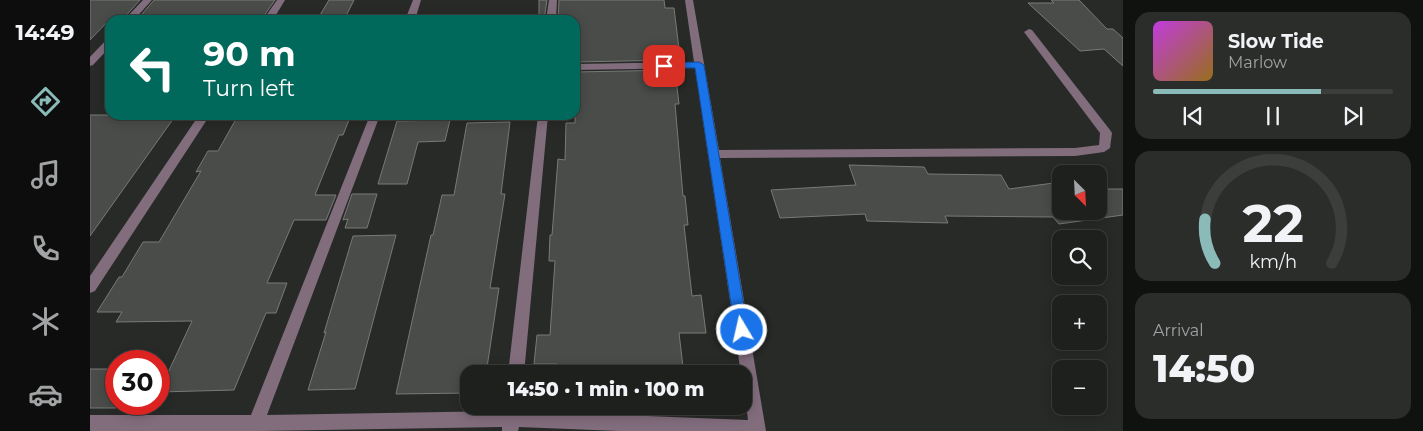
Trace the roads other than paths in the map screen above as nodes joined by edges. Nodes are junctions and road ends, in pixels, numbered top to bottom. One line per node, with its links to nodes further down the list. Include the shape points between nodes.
1 (148, 0): 6 (street)
2 (281, 0): 7 (street)
3 (417, 0): 8 (street)
4 (553, 0): 9 (street)
5 (689, 0): 14 (street)
6 (134, 15)
7 (271, 15)
8 (412, 15)
9 (552, 15)
10 (1029, 32): 19 (street, via 1106,133 1104,148 1075,152)
11 (105, 46): 13 (street)
12 (105, 59): 13 (street)
13 (92, 60)
14 (699, 65): 15 (street); 19 (street)
15 (580, 67)
16 (202, 120): 20 (street)
17 (373, 120): 24 (street)
18 (542, 120): 21 (street)
19 (713, 154): 25 (street)
20 (90, 287)
21 (517, 365)
22 (511, 419): 24 (street); 25 (street)
23 (90, 423): 24 (street)
24 (255, 427)
25 (758, 429)

